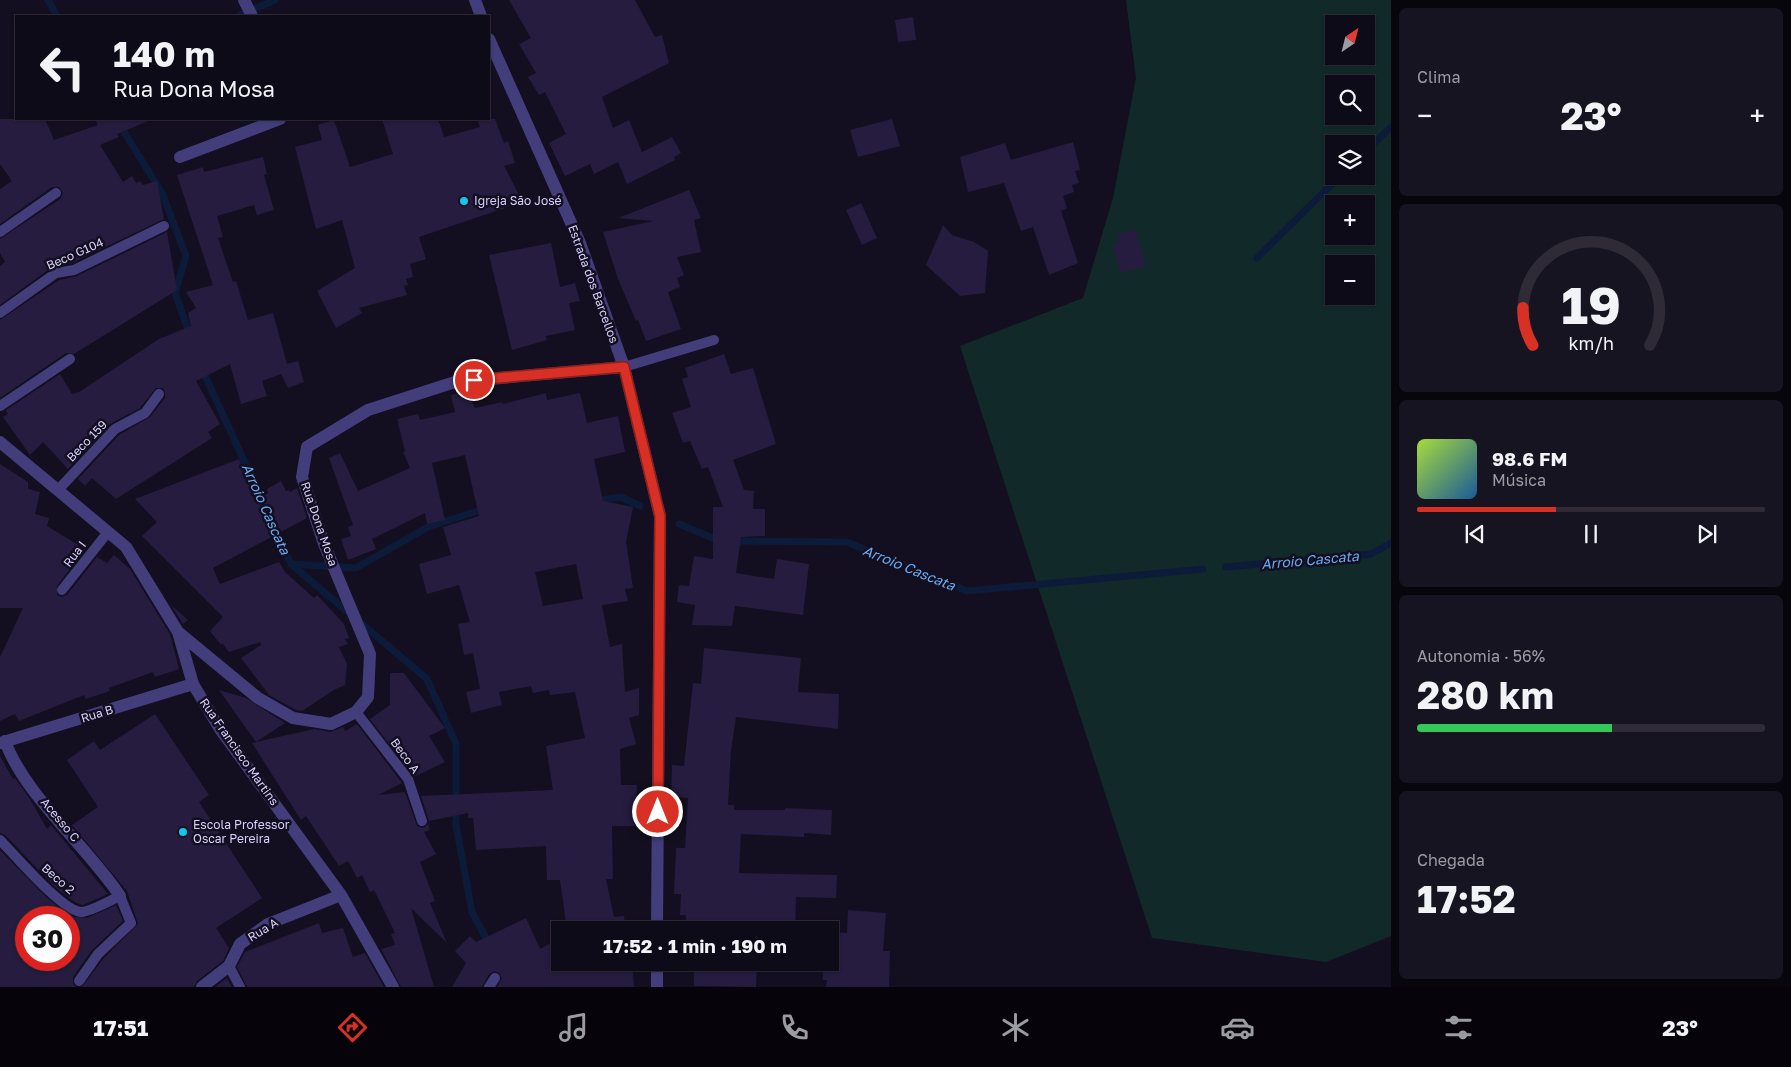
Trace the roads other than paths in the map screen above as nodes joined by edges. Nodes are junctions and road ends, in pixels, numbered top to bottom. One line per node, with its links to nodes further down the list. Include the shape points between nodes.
1 (244, 0): 3 (street)
2 (475, 0): 4 (street)
3 (252, 15)
4 (481, 15)
5 (490, 46): 14 (street, Estrada dos Barcellos, via 580,243)
6 (277, 120): 7 (street)
7 (180, 157)
8 (56, 193): 10 (lane)
9 (164, 226): 11 (lane, Beco G104, via 74,270 56,273)
10 (0, 232)
11 (0, 313)
12 (714, 340): 14 (lane)
13 (70, 360): 16 (lane)
14 (624, 367): 23 (street, Rua Dona Mosa, via 455,382 368,410 307,447 302,477 324,544 370,654 368,697); 29 (street, Estrada dos Barcellos, via 660,516)
15 (159, 394): 18 (lane, Beco 159, via 145,413 114,430)
16 (0, 406)
17 (0, 442): 18 (street, Rua Francisco Martins)
18 (58, 490): 19 (street, Rua Francisco Martins)
19 (108, 532): 20 (lane, Rua I); 21 (street, Rua Francisco Martins, via 126,547)
20 (62, 590)
21 (178, 632): 22 (street, Rua Francisco Martins); 23 (street, via 258,698 293,718 331,724)
22 (193, 684): 24 (street, Rua B); 27 (street, Rua Francisco Martins, via 220,729)
23 (356, 712): 25 (lane, Beco A, via 408,779)
24 (3, 742): 28 (street, Acesso C, via 28,782)
25 (422, 821)
26 (0, 840): 28 (lane, Beco 2, via 51,893 77,911 84,912)
27 (341, 894): 30 (street, Rua A, via 268,924 240,944); 35 (street, Rua Francisco Martins)
28 (120, 896): 32 (lane, via 132,923 98,954)
29 (657, 921)
30 (229, 966): 33 (street, Rua A); 34 (lane)
31 (657, 971): 36 (street)
32 (79, 980)
33 (202, 987)
34 (240, 987)
35 (392, 987)
36 (657, 987)

